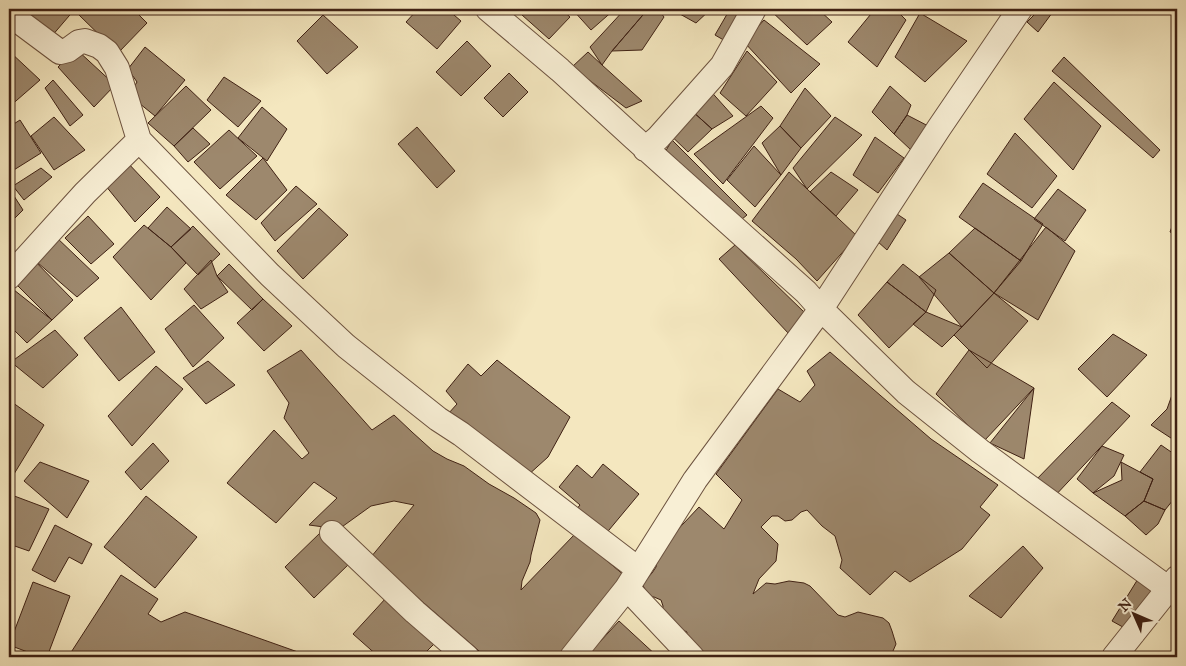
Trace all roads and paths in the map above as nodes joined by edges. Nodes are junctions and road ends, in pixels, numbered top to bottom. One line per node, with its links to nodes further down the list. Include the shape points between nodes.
1 (488, 9): 6 (street)
2 (754, 9): 6 (street, via 722,66)
3 (1020, 9): 8 (street)
4 (9, 14): 5 (street, via 60,52 85,41 107,52 117,68)
5 (139, 140): 7 (street); 10 (street, via 270,275 346,346 461,434)
6 (645, 149): 8 (street)
7 (9, 276)
8 (821, 309): 10 (street, via 695,480); 11 (street, via 906,392 980,451)
9 (332, 533): 12 (street)
10 (633, 578): 13 (street); 14 (street)
11 (1173, 584): 15 (street)
12 (467, 657)
13 (572, 657)
14 (692, 657)
15 (1114, 657)

